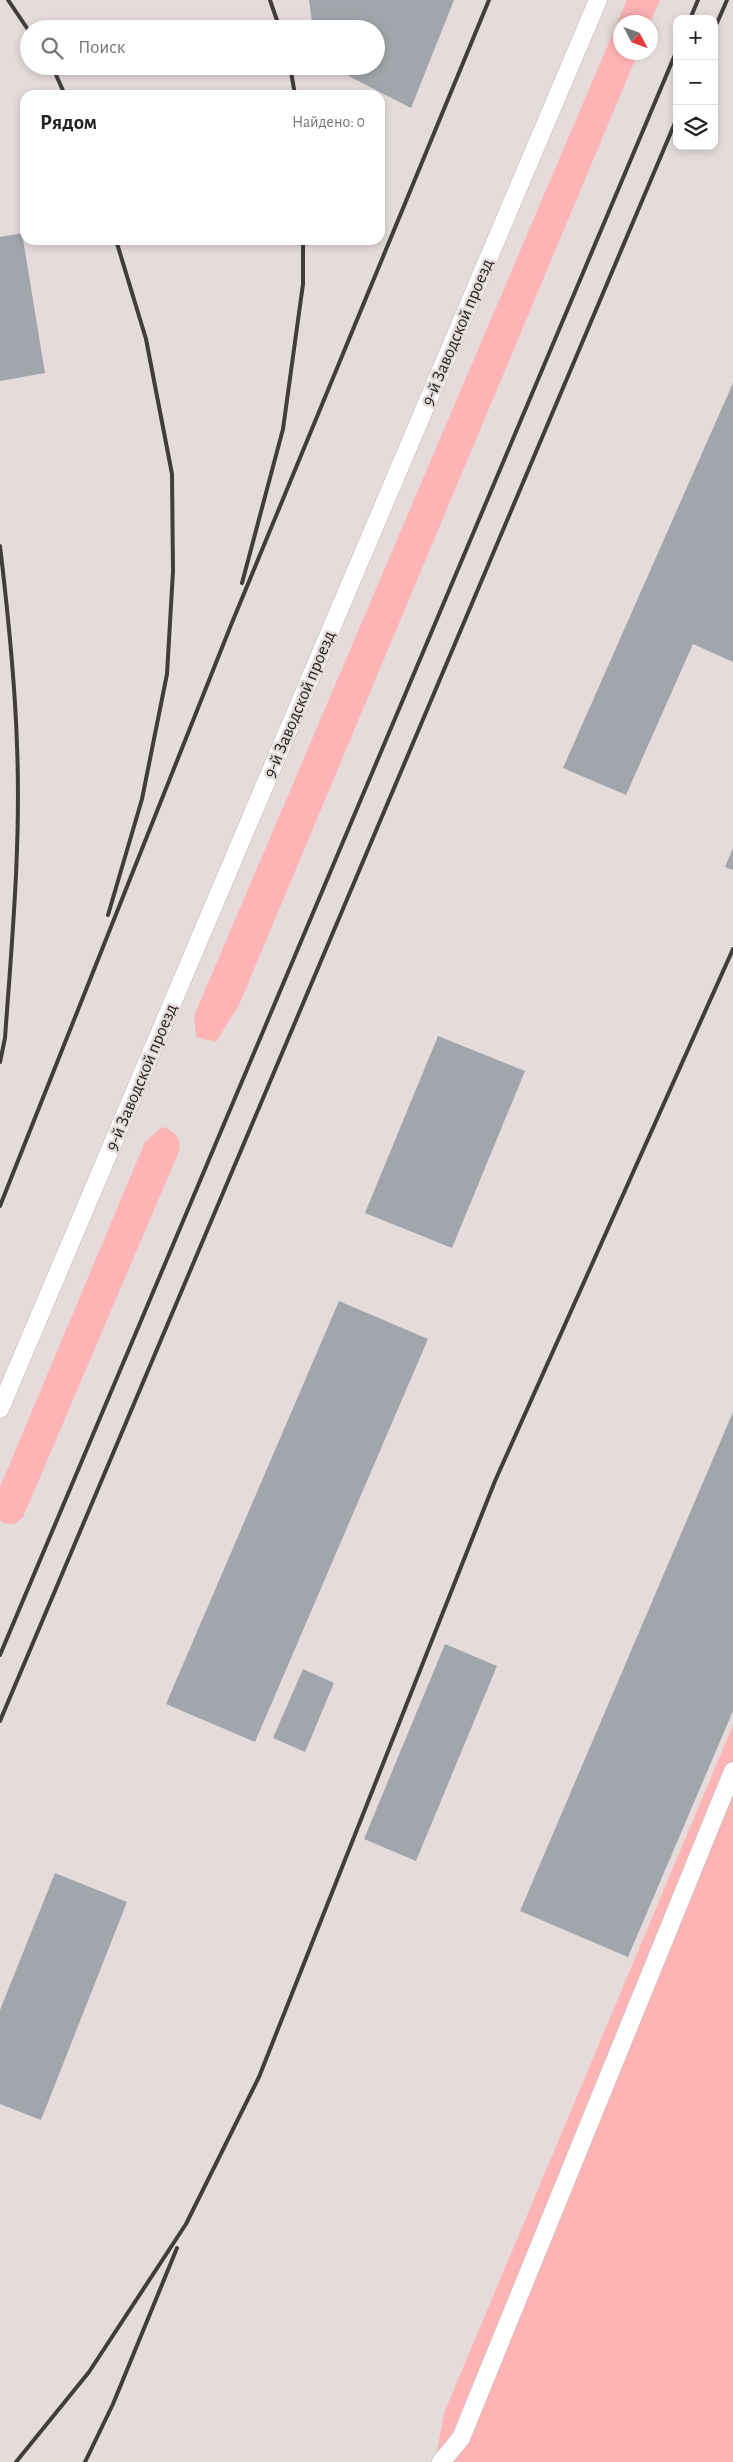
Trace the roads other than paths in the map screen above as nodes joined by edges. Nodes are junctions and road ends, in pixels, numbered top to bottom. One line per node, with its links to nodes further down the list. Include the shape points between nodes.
1 (598, 0): 2 (lane, 9-й Заводской проезд)
2 (0, 1409)
3 (733, 1772): 4 (lane, via 461,2438)
4 (441, 2462)

